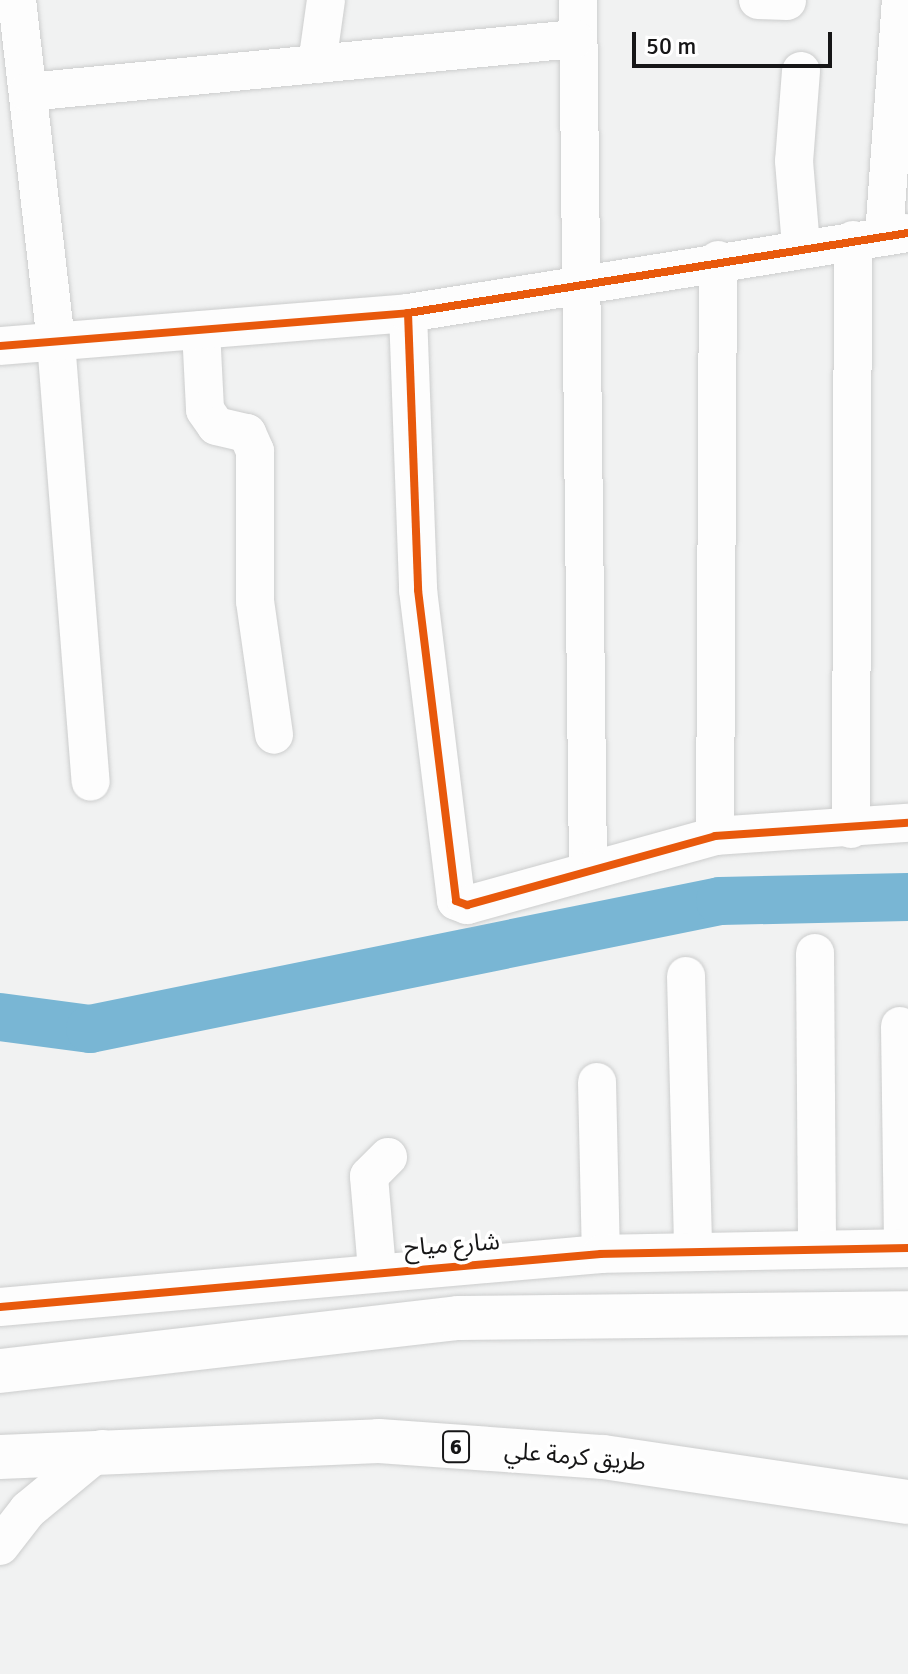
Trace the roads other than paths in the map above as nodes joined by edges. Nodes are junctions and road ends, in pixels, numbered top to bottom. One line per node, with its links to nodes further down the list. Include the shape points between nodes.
1 (17, 0): 8 (street)
2 (326, 0): 6 (street)
3 (578, 0): 5 (street)
4 (901, 0): 10 (street)
5 (574, 39): 6 (street); 13 (street)
6 (317, 64): 8 (street)
7 (801, 71): 11 (street, via 794,161)
8 (28, 92): 9 (street)
9 (17, 145): 16 (street)
10 (882, 236): 11 (street); 21 (street)
11 (801, 246): 12 (street)
12 (718, 260): 13 (street); 22 (street)
13 (578, 283): 14 (street); 23 (street)
14 (408, 313): 15 (street); 23 (street, via 418,590 451,889 467,905)
15 (201, 330): 16 (street); 18 (street, via 205,410 216,426 247,433 255,451 255,601)
16 (56, 342): 17 (street); 19 (street)
17 (0, 346)
18 (274, 735)
19 (91, 782)
20 (908, 823): 21 (street)
21 (851, 829): 22 (street)
22 (715, 836): 23 (street)
23 (588, 866)
24 (815, 953): 30 (street)
25 (686, 976): 31 (street)
26 (900, 1026): 29 (street)
27 (597, 1082): 32 (street)
28 (388, 1157): 33 (street, via 369,1176)
29 (905, 1248): 30 (street, شارع مياح)
30 (817, 1249): 31 (street, شارع مياح)
31 (693, 1252): 32 (street, شارع مياح)
32 (601, 1254): 33 (street, شارع مياح)
33 (377, 1270): 34 (street, شارع مياح)
34 (0, 1307)
35 (908, 1313): 36 (highway, via 458,1318)
36 (0, 1371)
37 (102, 1449): 38 (highway, طريق كرمة علي / 6); 39 (highway, طريق كرمة علي / 6, via 379,1441 603,1457); 40 (street, via 28,1510)
38 (0, 1457)
39 (908, 1502)
40 (0, 1546)

